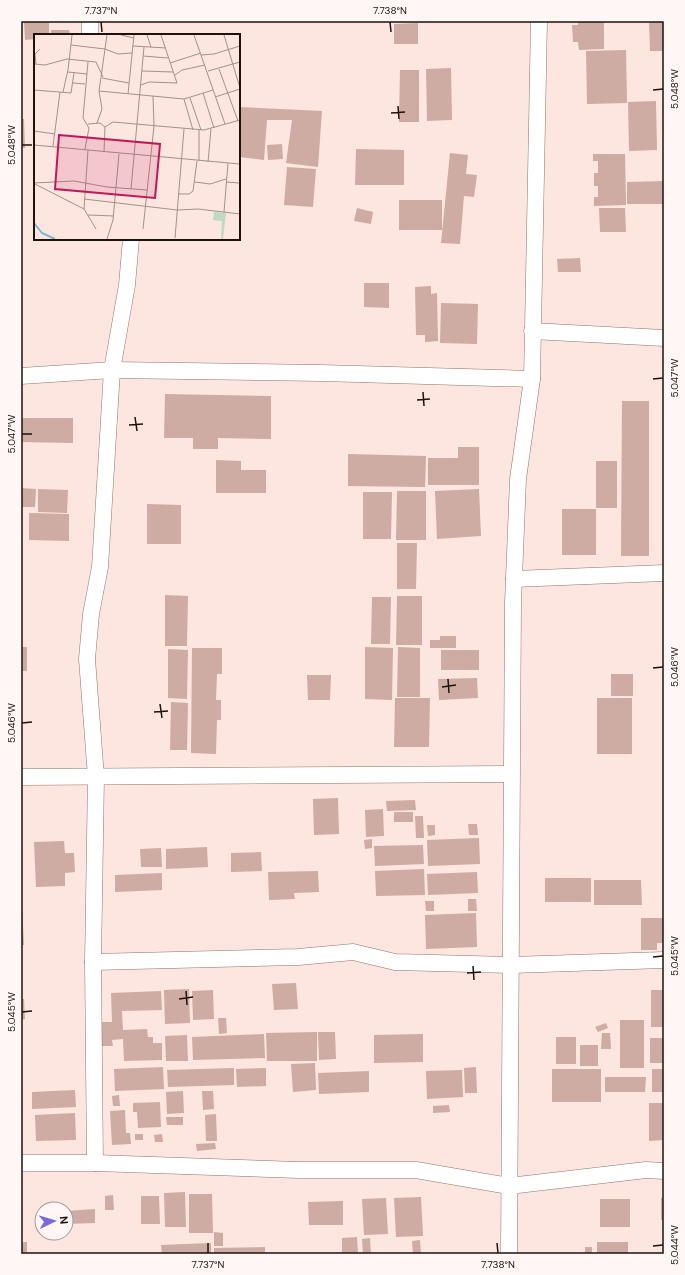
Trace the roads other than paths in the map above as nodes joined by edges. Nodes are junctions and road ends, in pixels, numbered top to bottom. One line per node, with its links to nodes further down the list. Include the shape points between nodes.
1 (90, 21): 3 (street)
2 (539, 21): 5 (street)
3 (90, 34)
4 (131, 240): 7 (street, via 127,285)
5 (532, 331): 6 (street); 9 (street)
6 (664, 338)
7 (112, 370): 8 (street); 9 (street); 14 (street, via 100,567 87,659)
8 (21, 376)
9 (532, 379): 11 (street, via 518,479)
10 (664, 573): 11 (street)
11 (514, 579): 12 (street)
12 (511, 774): 14 (street); 17 (street)
13 (21, 777): 14 (street)
14 (96, 777): 16 (street)
15 (664, 960): 17 (street)
16 (93, 962): 17 (street, via 298,957 353,952 394,962); 19 (street)
17 (511, 965): 21 (street)
18 (21, 1163): 19 (street)
19 (95, 1163): 21 (street, via 300,1170 416,1170)
20 (664, 1171): 21 (street, via 646,1170)
21 (508, 1186): 22 (street)
22 (509, 1254)

